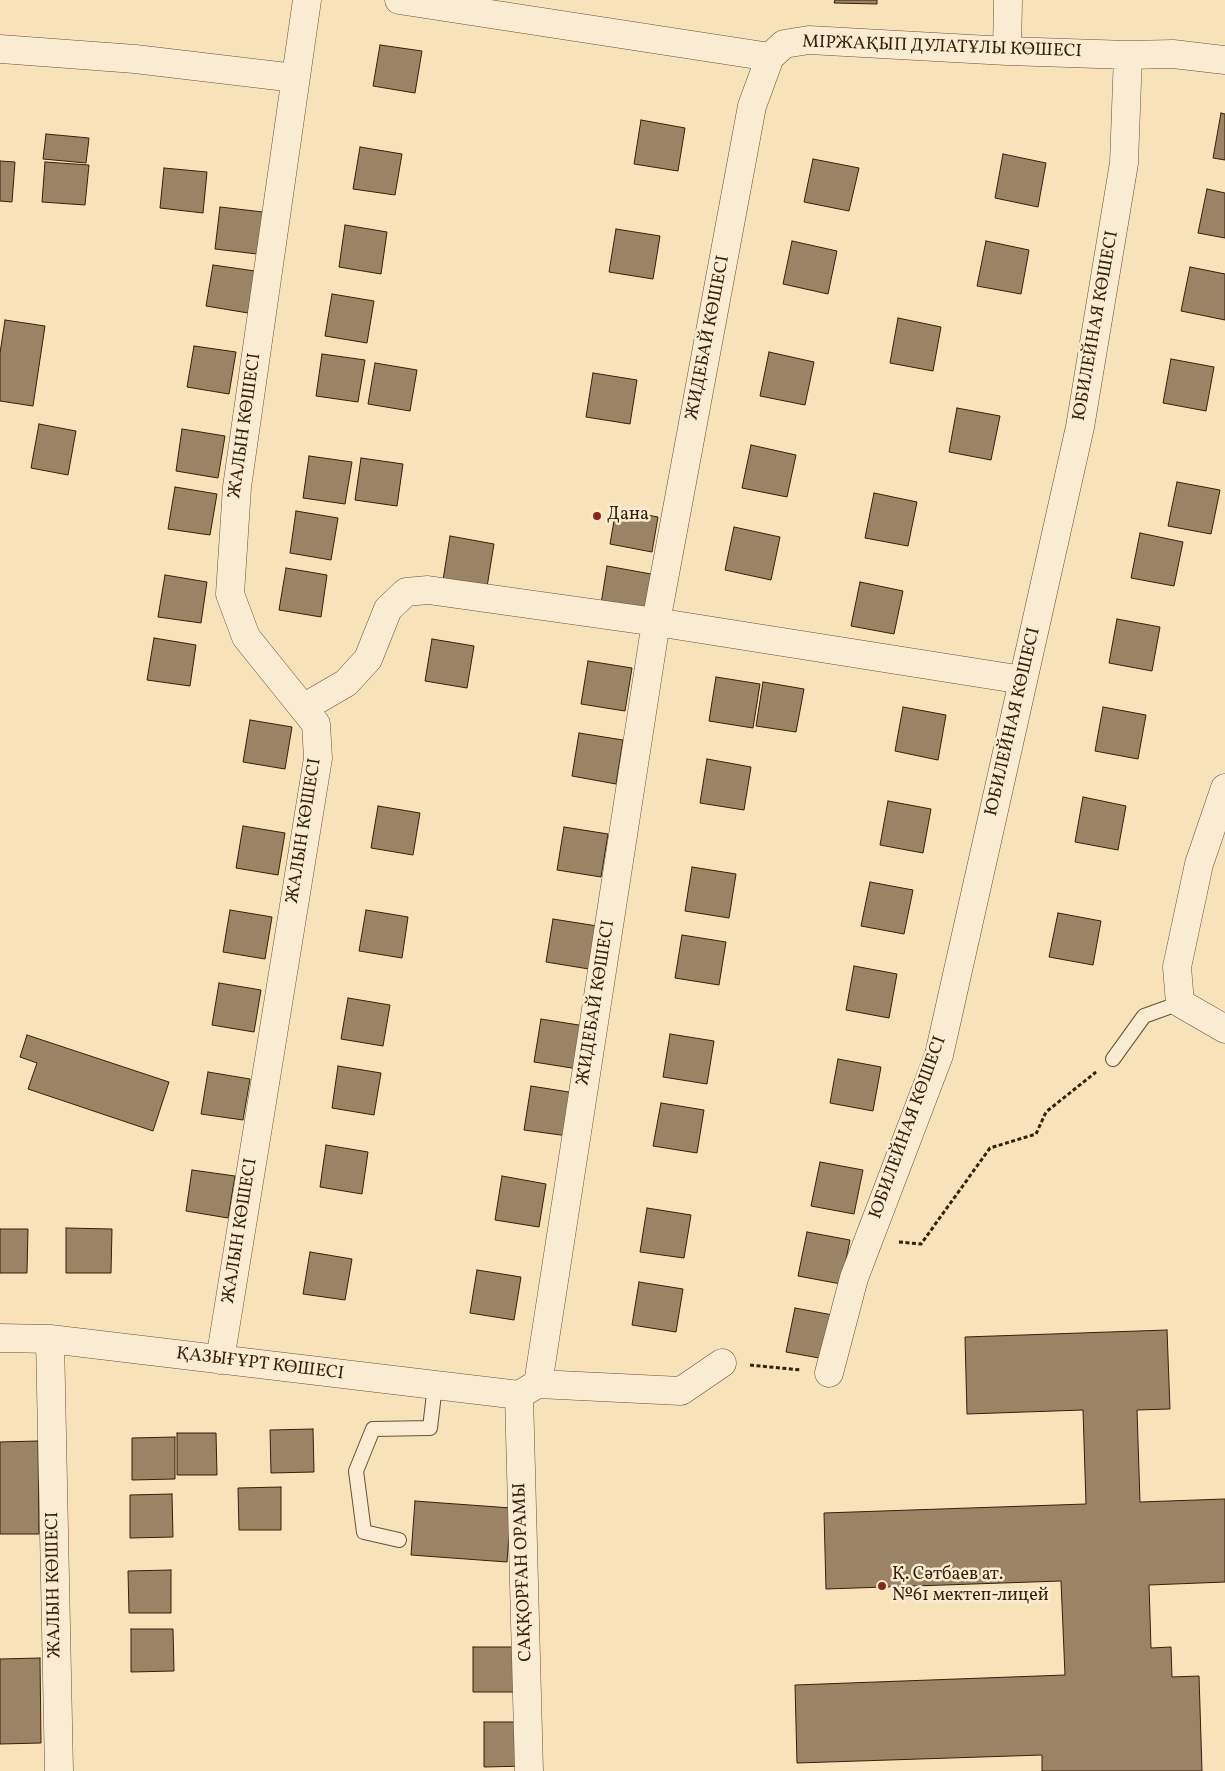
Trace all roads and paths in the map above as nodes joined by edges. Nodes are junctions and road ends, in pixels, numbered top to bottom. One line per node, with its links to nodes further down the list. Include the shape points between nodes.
1 (307, 0): 9 (street, ЖАЛЫН КӨШЕСІ)
2 (399, 0): 7 (street)
3 (1008, 0): 5 (street)
4 (0, 49): 9 (street, via 135,58)
5 (1008, 51): 6 (street, МІРЖАҚЫП ДУЛАТҰЛЫ КӨШЕСІ); 7 (street, МІРЖАҚЫП ДУЛАТҰЛЫ КӨШЕСІ, via 809,40 784,44)
6 (1128, 55): 8 (street, МІРЖАҚЫП ДУЛАТҰЛЫ КӨШЕСІ, via 1173,54); 11 (street, ЮБИЛЕЙНАЯ КӨШЕСІ, via 1124,163 1083,408)
7 (770, 57): 10 (street, ЖИДЕБАЙ КӨШЕСІ, via 752,106)
8 (1225, 60)
9 (295, 78): 12 (street, ЖАЛЫН КӨШЕСІ, via 237,487 230,594 246,638)
10 (656, 622): 11 (street); 12 (street, via 428,590 406,592 388,609 363,665 346,683); 24 (street, ЖИДЕБАЙ КӨШЕСІ)
11 (1023, 680): 17 (street, ЮБИЛЕЙНАЯ КӨШЕСІ, via 940,1055)
12 (303, 708): 20 (street, ЖАЛЫН КӨШЕСІ, via 316,724 318,758)
13 (1225, 788): 14 (street, via 1199,864 1177,967)
14 (1180, 1003): 15 (street); 16 (lane, via 1144,1016)
15 (1225, 1029)
16 (1113, 1059): 17 (path, via 1046,1112 1036,1134 990,1148 920,1244)
17 (868, 1241): 22 (street, ЮБИЛЕЙНАЯ КӨШЕСІ, via 854,1278)
18 (0, 1338): 19 (street, ҚАЗЫҒҰРТ КӨШЕСІ)
19 (50, 1339): 20 (street, ҚАЗЫҒҰРТ КӨШЕСІ); 26 (street, ЖАЛЫН КӨШЕСІ)
20 (220, 1360): 23 (street, ҚАЗЫҒҰРТ КӨШЕСІ)
21 (722, 1362): 22 (path); 24 (street, ҚАЗЫҒҰРТ КӨШЕСІ, via 681,1391)
22 (829, 1373)
23 (435, 1385): 24 (street, ҚАЗЫҒҰРТ КӨШЕСІ); 25 (lane, via 430,1428 373,1430 356,1471 364,1532)
24 (528, 1390): 27 (street, САҚҚОРҒАН ОРАМЫ)
25 (399, 1540)
26 (58, 1771)
27 (529, 1771)

